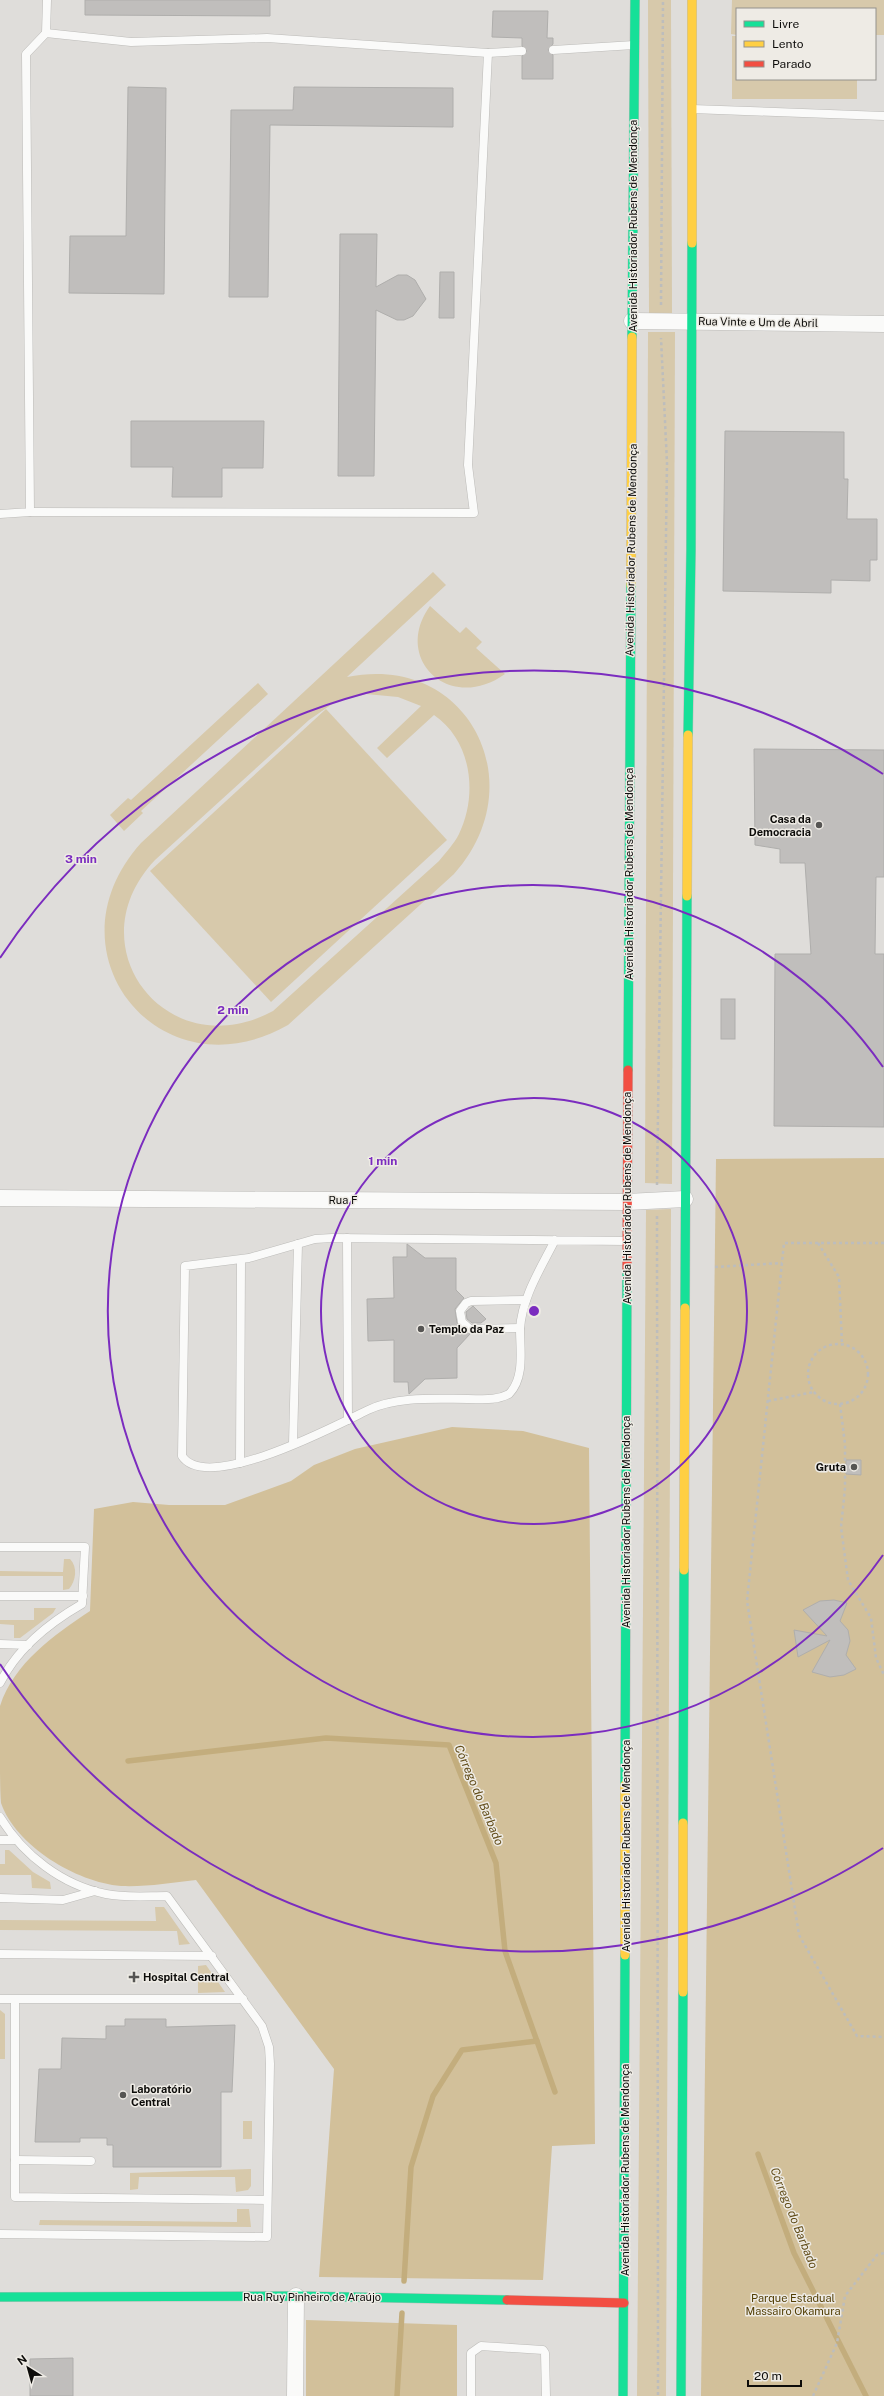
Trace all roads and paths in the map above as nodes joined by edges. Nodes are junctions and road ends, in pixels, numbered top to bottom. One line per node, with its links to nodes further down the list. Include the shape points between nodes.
1 (47, 0): 4 (lane)
2 (635, 0): 5 (main road, Avenida Historiador Rubens de Mendonça)
3 (692, 0): 9 (main road)
4 (46, 33): 8 (lane, via 131,42 268,38); 14 (lane, via 26,54)
5 (634, 45): 6 (lane); 11 (main road, Avenida Historiador Rubens de Mendonça)
6 (553, 50)
7 (522, 51): 8 (lane)
8 (488, 53): 14 (lane, via 468,465 474,514)
9 (692, 109): 10 (lane); 12 (main road)
10 (884, 116)
11 (632, 321): 12 (street, Rua Vinte e Um de Abril); 18 (main road, Avenida Historiador Rubens de Mendonça, via 633,548 630,625)
12 (690, 322): 13 (street, Rua Vinte e Um de Abril); 17 (main road, via 691,550 688,630)
13 (884, 324)
14 (30, 512): 15 (lane)
15 (0, 514)
16 (0, 1198): 18 (street, Rua F)
17 (685, 1199): 18 (street, Rua F); 67 (main road)
18 (627, 1202): 21 (main road, Avenida Historiador Rubens de Mendonça)
19 (347, 1238): 20 (lane); 24 (lane, via 315,1239); 34 (lane)
20 (555, 1240): 21 (lane); 28 (lane)
21 (627, 1241): 62 (main road, Avenida Historiador Rubens de Mendonça)
22 (818, 1243): 23 (path); 26 (path, via 784,1243); 30 (path, via 839,1277)
23 (884, 1243)
24 (298, 1244): 25 (lane, via 271,1254); 35 (lane)
25 (241, 1260): 36 (lane); 36 (lane, via 185,1266 181,1452 187,1462 200,1466 222,1467)
26 (782, 1263): 27 (path); 32 (path)
27 (715, 1267)
28 (526, 1300): 29 (lane); 29 (lane, via 471,1301 460,1311 462,1322 470,1329)
29 (520, 1328): 34 (lane, via 518,1381 510,1394 494,1399 424,1399 397,1402 372,1408)
30 (842, 1344): 31 (path, via 822,1349 810,1364 809,1383); 33 (path, via 859,1353 868,1370 864,1389 858,1397)
31 (814, 1392): 32 (path); 33 (path, via 821,1399)
32 (768, 1401): 54 (path, via 747,1601 799,1935 857,2036)
33 (840, 1404): 42 (path, via 845,1444 845,1488 841,1527 848,1580 870,1618 876,1658)
34 (348, 1420): 35 (lane)
35 (293, 1444): 36 (lane)
36 (240, 1463)
37 (0, 1547): 39 (lane, via 85,1547)
38 (0, 1596): 39 (lane)
39 (83, 1596): 41 (lane, via 82,1604)
40 (0, 1644): 41 (lane)
41 (28, 1645): 43 (lane, via 10,1665)
42 (884, 1675)
43 (0, 1683)
44 (0, 1817): 46 (lane)
45 (0, 1840): 46 (lane)
46 (16, 1840): 47 (lane, via 33,1857 54,1872 72,1883)
47 (95, 1891): 48 (lane, via 63,1900); 50 (lane, via 120,1896 167,1896)
48 (0, 1898)
49 (0, 1954): 50 (lane)
50 (212, 1956): 52 (lane)
51 (0, 1999): 53 (lane)
52 (243, 1999): 53 (lane); 57 (lane, via 262,2026 269,2047)
53 (15, 2000): 55 (lane)
54 (884, 2037)
55 (15, 2160): 56 (lane); 57 (lane, via 15,2197)
56 (91, 2161)
57 (267, 2200): 58 (lane, via 267,2237)
58 (0, 2234)
59 (884, 2253): 68 (path, via 877,2255 845,2296 837,2343)
60 (296, 2296): 61 (main road, Rua Ruy Pinheiro de Araújo); 62 (main road, Rua Ruy Pinheiro de Araújo); 63 (street)
61 (0, 2297)
62 (624, 2303): 66 (main road, Avenida Historiador Rubens de Mendonça)
63 (295, 2396)
64 (470, 2396): 65 (lane, via 471,2353 481,2346 543,2350 546,2353)
65 (546, 2396)
66 (623, 2396)
67 (681, 2396)
68 (813, 2396)

